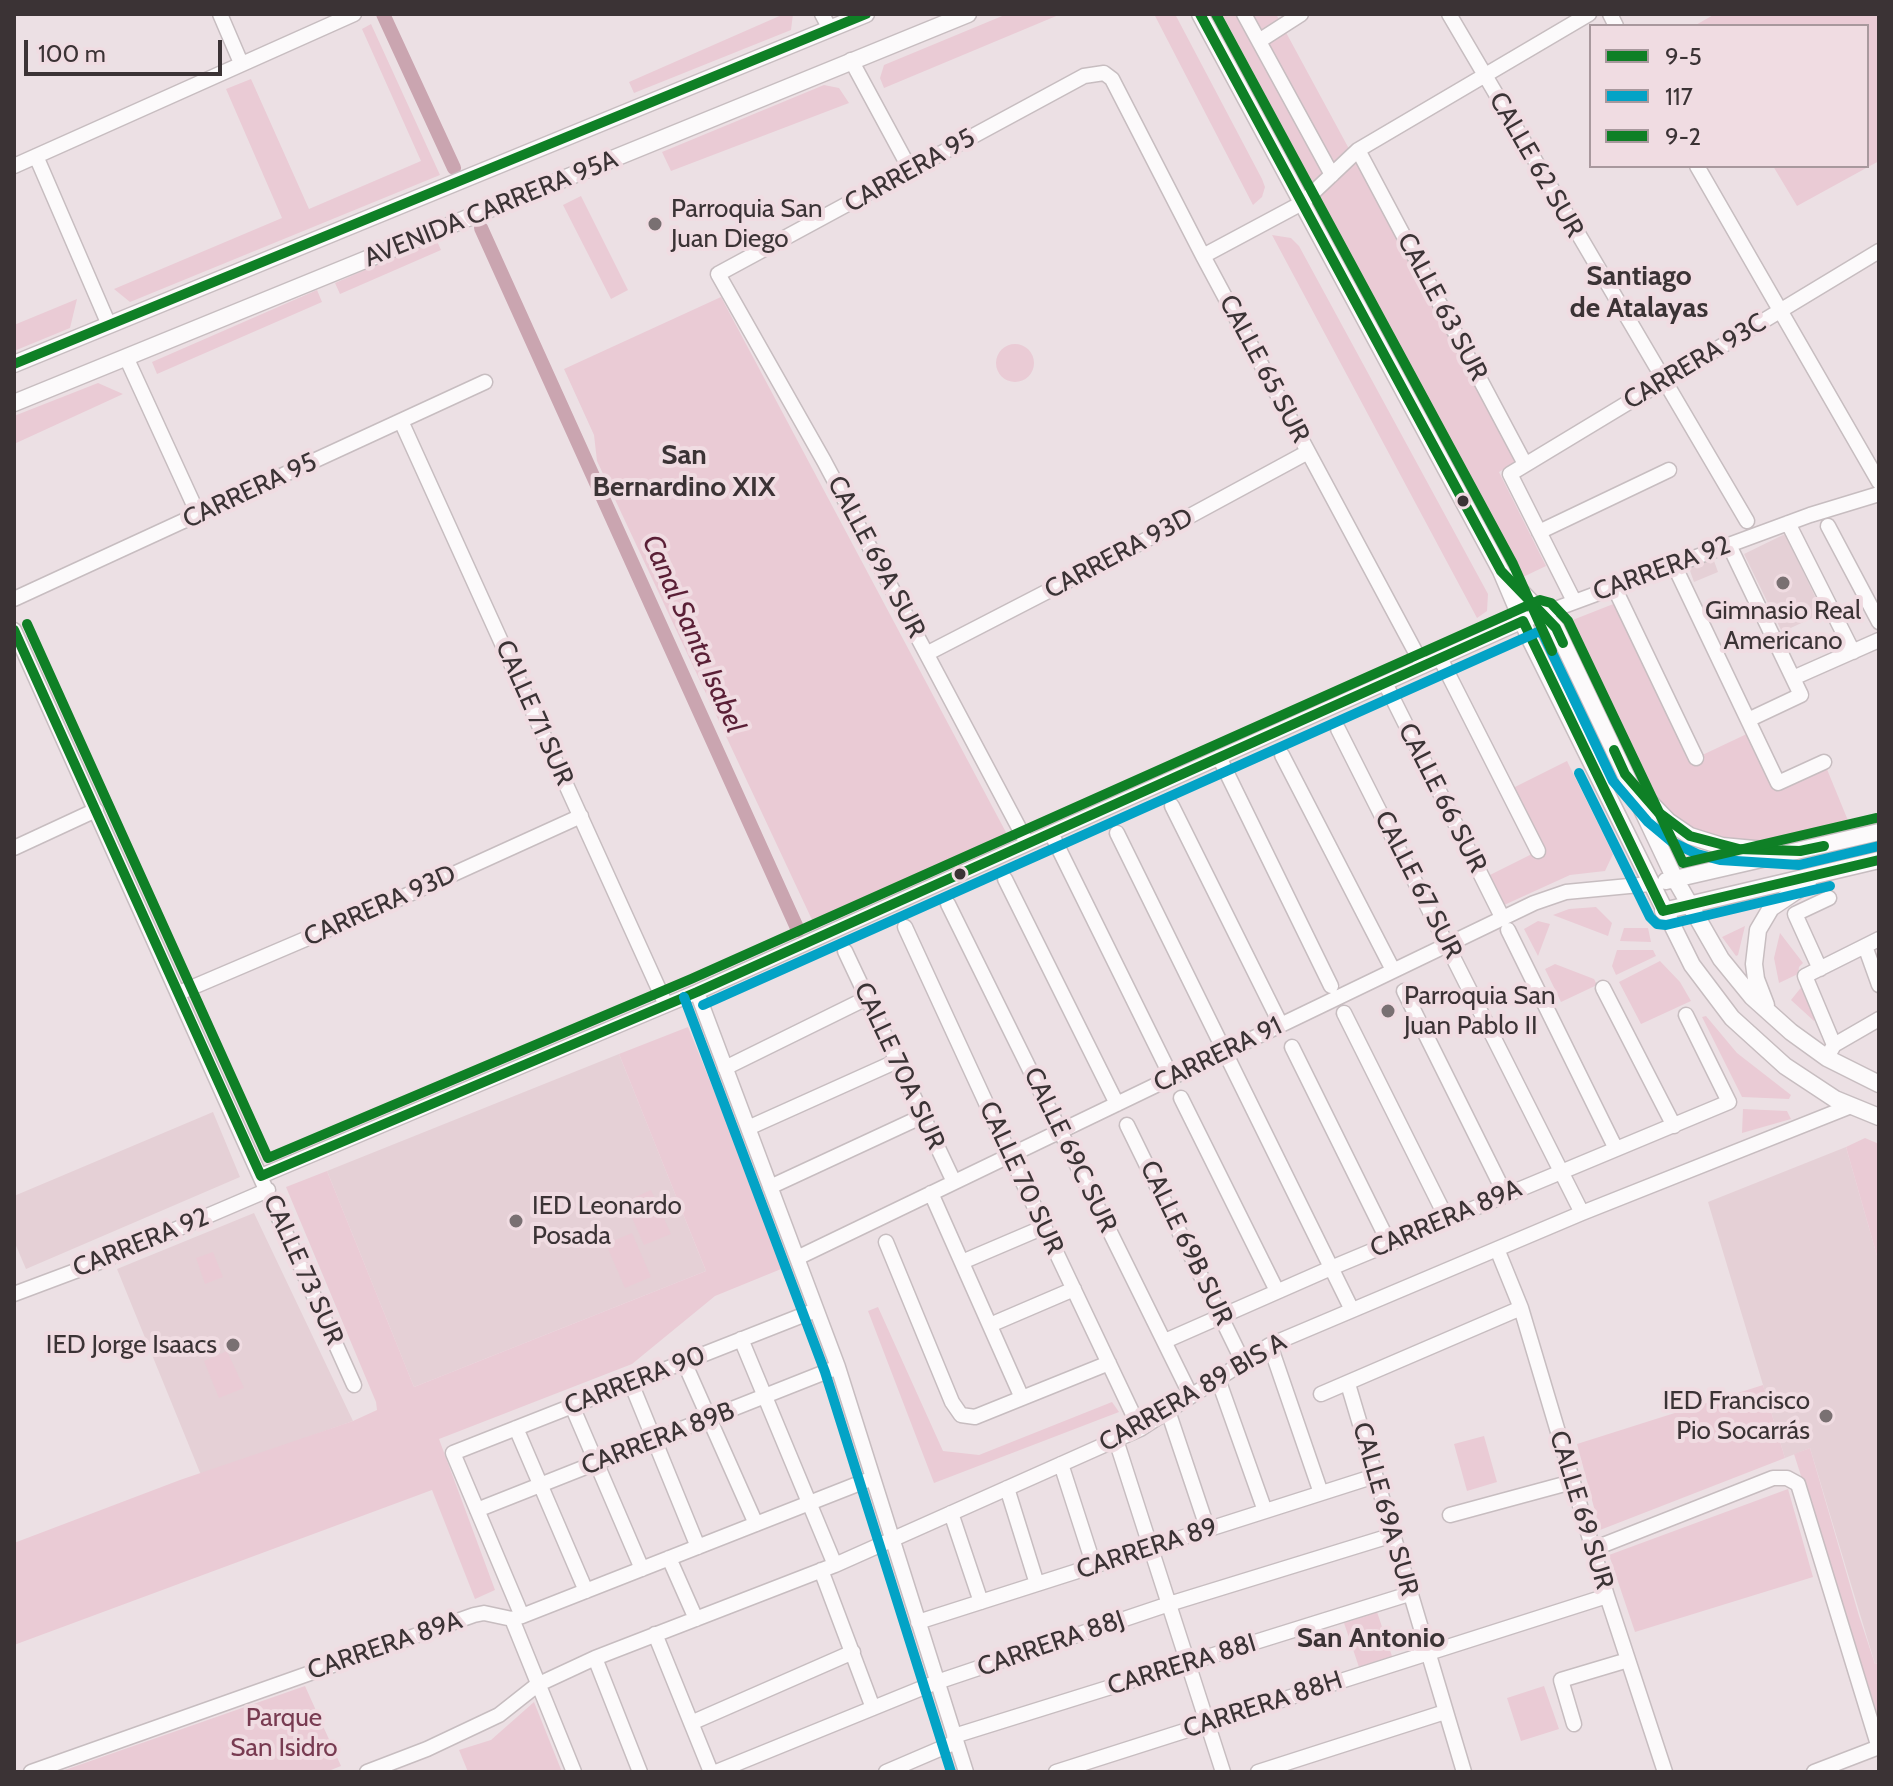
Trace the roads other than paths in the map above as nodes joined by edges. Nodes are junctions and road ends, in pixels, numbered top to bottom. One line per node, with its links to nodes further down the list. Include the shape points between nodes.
1 (220, 14): 13 (street)
2 (354, 14): 13 (street)
3 (866, 14): 10 (main road, AVENIDA CARRERA 95A)
4 (968, 14): 12 (main road, AVENIDA CARRERA 95A)
5 (1200, 14): 22 (main road)
6 (1244, 14): 11 (street)
7 (1301, 14): 11 (street)
8 (1449, 14): 15 (street, CALLE 62 SUR)
9 (1589, 14): 15 (street)
10 (826, 21): 27 (main road, AVENIDA CARRERA 95A)
11 (1259, 41): 21 (street)
12 (851, 60): 20 (street); 28 (main road, AVENIDA CARRERA 95A)
13 (241, 63): 17 (street)
14 (1104, 73): 20 (street, CARRERA 95, via 1084,76); 24 (street, CALLE 65 SUR, via 1112,79)
15 (1484, 76): 16 (street); 30 (street, CALLE 62 SUR)
16 (1358, 150): 21 (street); 35 (street, CALLE 63 SUR)
17 (36, 156): 18 (street); 27 (street)
18 (14, 166)
19 (1698, 168): 26 (street)
20 (911, 171): 25 (street, CARRERA 95)
21 (1332, 175): 22 (street)
22 (1302, 203): 24 (street); 46 (main road)
23 (1879, 251): 26 (street, CARRERA 93C)
24 (1203, 256): 34 (street, CALLE 65 SUR)
25 (718, 274): 56 (street, CALLE 69A SUR)
26 (1781, 310): 30 (street, CARRERA 93C); 37 (street)
27 (109, 325): 29 (main road, AVENIDA CARRERA 95A)
28 (126, 357): 32 (main road, AVENIDA CARRERA 95A); 39 (street)
29 (14, 364)
30 (1663, 381): 35 (street, CARRERA 93C); 40 (street, CALLE 62 SUR)
31 (485, 382): 33 (street, CARRERA 95)
32 (14, 403)
33 (401, 421): 39 (street, CARRERA 95); 70 (street, CALLE 71 SUR)
34 (1308, 452): 56 (street, CARRERA 93D); 58 (street, CALLE 65 SUR)
35 (1525, 464): 43 (street, CARRERA 93C, via 1510,474)
36 (1669, 470): 43 (street)
37 (1879, 482)
38 (1879, 494): 41 (street, CARRERA 92)
39 (198, 514): 48 (street, CARRERA 95)
40 (1747, 521)
41 (1788, 523): 44 (street, CARRERA 92); 55 (street)
42 (1828, 526): 52 (street)
43 (1539, 532): 49 (street)
44 (1729, 545): 45 (street, CARRERA 92); 59 (street)
45 (1674, 565): 47 (street, CARRERA 92); 61 (street)
46 (1501, 571): 50 (main road); 51 (main road)
47 (1614, 587): 49 (street, CARRERA 92); 65 (street)
48 (14, 599)
49 (1574, 601): 50 (street, CARRERA 92)
50 (1543, 614): 51 (street, CARRERA 92); 67 (main road, via 1556,628)
51 (1523, 621): 57 (street, CARRERA 92); 82 (main road)
52 (1879, 622)
53 (14, 630): 69 (street, CALLE 73 SUR)
54 (1879, 640): 55 (street)
55 (1853, 652): 59 (street)
56 (928, 653): 74 (street, CALLE 69A SUR)
57 (1440, 658): 58 (street, CARRERA 92); 76 (street)
58 (1423, 666): 60 (street, CARRERA 92)
59 (1793, 678): 61 (street, via 1801,695)
60 (1385, 683): 64 (street, CARRERA 92); 87 (street, CALLE 66 SUR)
61 (1748, 720): 66 (street, via 1778,783)
62 (1338, 729): 91 (street, CALLE 67 SUR)
63 (1282, 755): 95 (street)
64 (1219, 757): 72 (street, CARRERA 92); 97 (street)
65 (1696, 758)
66 (1824, 762)
67 (1625, 774): 77 (main road, via 1658,812 1690,836 1739,849); 81 (main road)
68 (1172, 806): 108 (street)
69 (96, 810): 75 (street); 101 (street, CALLE 73 SUR)
70 (581, 816): 101 (street, CARRERA 93D); 103 (street, CALLE 71 SUR)
71 (1879, 832): 77 (main road)
72 (1051, 833): 74 (street, CARRERA 92); 114 (street)
73 (1117, 833): 110 (street)
74 (1027, 843): 100 (street, CARRERA 92)
75 (14, 848)
76 (1538, 851)
77 (1800, 851): 81 (main road)
78 (1879, 860): 79 (main road)
79 (1828, 872): 85 (main road); 106 (main road, via 1779,901 1758,930 1756,979)
80 (1005, 879): 117 (street)
81 (1675, 879): 82 (main road); 85 (main road)
82 (1650, 884): 86 (main road); 91 (street, CARRERA 91, via 1550,896)
83 (1829, 898): 94 (street, via 1795,914)
84 (948, 904): 124 (street, CALLE 69C SUR)
85 (1689, 904): 86 (main road); 106 (main road, via 1734,977)
86 (1663, 911): 118 (main road, via 1704,984 1749,1036 1803,1079)
87 (1500, 913)
88 (905, 927): 126 (street, CALLE 70 SUR)
89 (1508, 930): 125 (street)
90 (1879, 939): 92 (street)
91 (1448, 944): 95 (street, CARRERA 91); 127 (street, CALLE 67 SUR)
92 (1865, 946): 94 (street); 96 (street)
93 (845, 951): 102 (street, CALLE 70A SUR)
94 (1820, 969): 111 (street, via 1805,976)
95 (1393, 970): 108 (street, CARRERA 91)
96 (1879, 985)
97 (1331, 986)
98 (1603, 988): 122 (street)
99 (1404, 991): 133 (street)
100 (697, 992): 103 (street, CARRERA 92); 113 (street)
101 (179, 993): 128 (street, CALLE 73 SUR)
102 (867, 998): 112 (street, CALLE 70A SUR); 113 (street)
103 (666, 1005): 128 (street, CARRERA 92)
104 (1344, 1013): 135 (street)
105 (1686, 1015): 122 (street, CARRERA 89A, via 1729,1102)
106 (1773, 1017): 111 (main road)
107 (1879, 1019): 111 (street)
108 (1281, 1025): 110 (street, CARRERA 91)
109 (1292, 1047): 138 (street)
110 (1225, 1052): 117 (street, CARRERA 91); 142 (street)
111 (1830, 1052): 115 (main road)
112 (897, 1061): 119 (street, CALLE 70A SUR); 123 (street)
113 (725, 1068): 123 (street)
114 (1168, 1070)
115 (1879, 1084)
116 (1181, 1098): 144 (street)
117 (1117, 1104): 124 (street, CARRERA 91)
118 (1851, 1106): 120 (main road); 134 (street, CARRERA 89 BIS A)
119 (923, 1116): 129 (street, CALLE 70A SUR); 130 (street)
120 (1879, 1117)
121 (1127, 1125): 149 (street, CALLE 69B SUR)
122 (1674, 1126): 125 (street, CARRERA 89A)
123 (748, 1128): 130 (street)
124 (1061, 1131): 126 (street, CARRERA 91); 152 (street, CALLE 69C SUR)
125 (1616, 1149): 127 (street, CARRERA 89A)
126 (1010, 1155): 129 (street, CARRERA 91); 136 (street, CALLE 70 SUR)
127 (1562, 1171): 133 (street, CARRERA 89A); 134 (street, CALLE 67 SUR)
128 (261, 1176): 131 (street, CALLE 73 SUR)
129 (954, 1182): 132 (street, CARRERA 91)
130 (770, 1187): 140 (street)
131 (268, 1190): 145 (street, CARRERA 92); 161 (street, CALLE 73 SUR)
132 (931, 1193): 140 (street, CARRERA 91); 141 (street)
133 (1505, 1194): 135 (street, CARRERA 89A)
134 (1582, 1213): 139 (street, CARRERA 89 BIS A)
135 (1447, 1219): 138 (street, CARRERA 89A)
136 (1044, 1227): 141 (street); 143 (street, CALLE 70 SUR)
137 (886, 1242): 165 (street, via 956,1410 975,1417)
138 (1389, 1243): 142 (street, CARRERA 89A)
139 (1497, 1249): 146 (street, CALLE 69 SUR); 148 (street, CARRERA 89 BIS A)
140 (797, 1258): 147 (street)
141 (962, 1262): 150 (street)
142 (1331, 1268): 144 (street, CARRERA 89A); 148 (street)
143 (1074, 1289): 150 (street); 156 (street, CALLE 70 SUR)
144 (1277, 1291): 149 (street, CARRERA 89A)
145 (14, 1294)
146 (1521, 1308): 160 (street); 177 (street, CALLE 69 SUR)
147 (816, 1310): 151 (street, CARRERA 90); 157 (street)
148 (1352, 1310): 153 (street, CARRERA 89 BIS A)
149 (1222, 1316): 152 (street, CARRERA 89A); 155 (street, CALLE 69B SUR)
150 (990, 1325): 165 (street)
151 (741, 1339): 154 (street, CARRERA 90); 163 (street)
152 (1165, 1341): 164 (street, CALLE 69C SUR)
153 (1270, 1345): 155 (street, CARRERA 89 BIS A); 180 (street)
154 (684, 1362): 159 (street, CARRERA 90); 168 (street)
155 (1243, 1362): 158 (street, CARRERA 89 BIS A)
156 (1109, 1363): 165 (street); 170 (street, CALLE 70 SUR)
157 (838, 1367): 163 (street, CARRERA 89B); 176 (street)
158 (1218, 1379): 164 (street, CARRERA 89 BIS A); 183 (street)
159 (631, 1383): 166 (street, CARRERA 90); 171 (street)
160 (1348, 1384): 162 (street); 175 (street, CALLE 69A SUR)
161 (354, 1385)
162 (1321, 1394)
163 (765, 1396): 168 (street, CARRERA 89B); 181 (street)
164 (1191, 1396): 167 (street, CARRERA 89 BIS A)
165 (1022, 1398)
166 (572, 1406): 169 (street, CARRERA 90); 173 (street)
167 (1168, 1411): 170 (street, CARRERA 89 BIS A); 187 (street)
168 (709, 1418): 171 (street, CARRERA 89B); 186 (street)
169 (516, 1428): 178 (street); 182 (street, CARRERA 90, via 453,1453)
170 (1140, 1429): 172 (street, CARRERA 89 BIS A)
171 (654, 1440): 173 (street, CARRERA 89B); 190 (street)
172 (1116, 1440): 174 (street, CARRERA 89 BIS A); 191 (street)
173 (596, 1463): 178 (street, CARRERA 89B); 196 (street)
174 (1061, 1464): 179 (street, CARRERA 89 BIS A); 194 (street)
175 (1375, 1476): 180 (street, CARRERA 89); 188 (street, CALLE 69A SUR)
176 (873, 1478): 181 (street, CARRERA 89A); 189 (street)
177 (1572, 1482): 185 (street); 192 (street, CALLE 69 SUR)
178 (540, 1485): 182 (street, CARRERA 89B); 198 (street)
179 (1007, 1488): 184 (street, CARRERA 89 BIS A); 197 (street)
180 (1321, 1493): 183 (street, CARRERA 89)
181 (809, 1503): 186 (street, CARRERA 89A); 195 (street)
182 (477, 1510): 203 (street)
183 (1265, 1511): 187 (street, CARRERA 89)
184 (951, 1513): 189 (street, CARRERA 89 BIS A); 201 (street)
185 (1450, 1515)
186 (756, 1524): 190 (street, CARRERA 89A)
187 (1208, 1530): 191 (street, CARRERA 89)
188 (1393, 1535): 199 (street, CALLE 69A SUR); 202 (street, CARRERA 88J)
189 (892, 1539): 195 (street, CARRERA 89 BIS A); 205 (street)
190 (698, 1547): 193 (street, CARRERA 89A)
191 (1151, 1548): 194 (street, CARRERA 89); 202 (street)
192 (1593, 1549): 200 (street, CALLE 69 SUR); 220 (street, via 1773,1478 1798,1484)
193 (669, 1558): 196 (street, CARRERA 89A); 204 (street)
194 (1094, 1566): 197 (street, CARRERA 89)
195 (828, 1568): 204 (street, CARRERA 89 BIS A); 207 (street)
196 (642, 1569): 198 (street, CARRERA 89A)
197 (1037, 1584): 201 (street, CARRERA 89)
198 (586, 1591): 203 (street, CARRERA 89A)
199 (1409, 1594): 208 (street, CALLE 69A SUR); 211 (street, CARRERA 88I)
200 (1607, 1596): 208 (street, CARRERA 88H); 210 (street, CALLE 69 SUR)
201 (981, 1602): 205 (street, CARRERA 89)
202 (1169, 1604): 211 (street); 212 (street, CARRERA 88J)
203 (517, 1617): 213 (street); 222 (street, CARRERA 89A, via 474,1615)
204 (696, 1619): 206 (street, CARRERA 89 BIS A)
205 (918, 1622): 212 (street)
206 (655, 1634): 209 (street, CARRERA 89 BIS A); 216 (street)
207 (853, 1652): 214 (street); 216 (street)
208 (1428, 1653): 215 (street, CALLE 69A SUR); 217 (street, CARRERA 88H)
209 (595, 1658): 213 (street, CARRERA 89 BIS A); 225 (street)
210 (1628, 1660): 218 (street, via 1561,1680); 233 (street, CALLE 69 SUR)
211 (1188, 1663): 217 (street); 219 (street, CARRERA 88I)
212 (937, 1682): 214 (street, CARRERA 88J); 219 (street)
213 (537, 1685): 223 (street, via 499,1715); 224 (street)
214 (873, 1708): 226 (street, CARRERA 88J)
215 (1445, 1712): 231 (street); 232 (street, CALLE 69A SUR)
216 (691, 1723): 226 (street)
217 (1207, 1723): 229 (street, CARRERA 88H); 230 (street)
218 (1574, 1724)
219 (955, 1739): 227 (street, CARRERA 88I); 228 (street)
220 (1879, 1748): 221 (street)
221 (1836, 1768): 234 (street)
222 (31, 1772)
223 (367, 1772)
224 (574, 1772)
225 (640, 1772)
226 (714, 1772)
227 (886, 1772)
228 (966, 1772)
229 (1056, 1772)
230 (1223, 1772)
231 (1258, 1772)
232 (1464, 1772)
233 (1665, 1772)
234 (1814, 1772)

